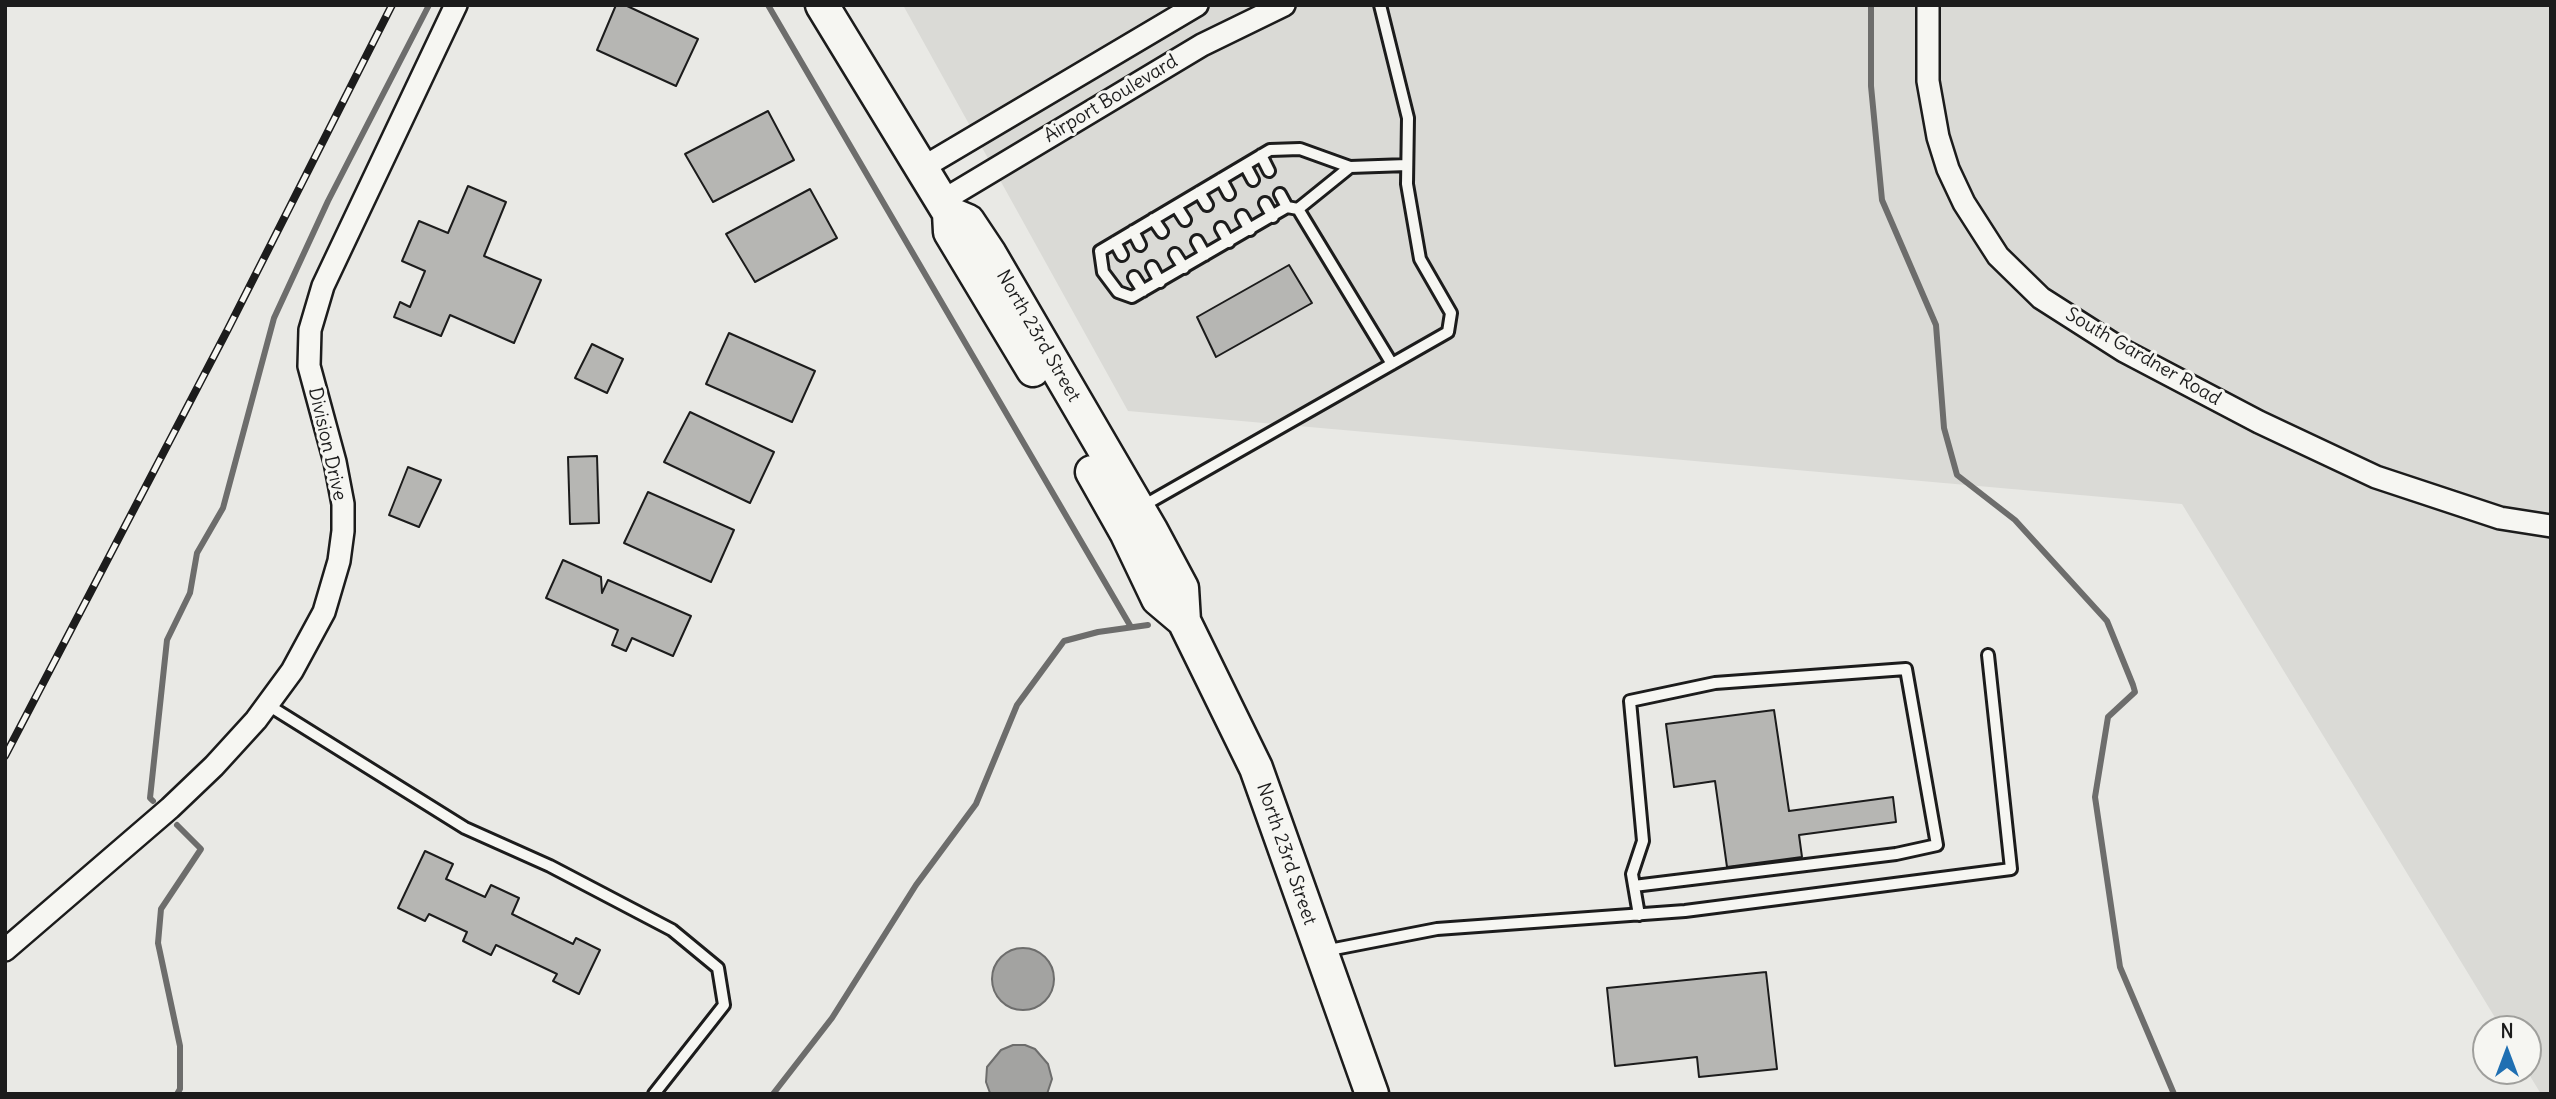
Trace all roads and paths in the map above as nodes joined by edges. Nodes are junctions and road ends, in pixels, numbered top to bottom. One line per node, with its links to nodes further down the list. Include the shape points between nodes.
1 (456, 5): 48 (street, Division Drive, via 317,303 310,330 309,366 342,504 340,561 324,612 305,651)
2 (822, 5): 11 (main road, North 23rd Street)
3 (1197, 5): 11 (street, Airport Boulevard)
4 (1284, 5): 21 (street, Airport Boulevard, via 1202,45)
5 (1380, 5): 9 (lane, via 1408,118)
6 (1927, 5): 45 (street, South Gardner Road, via 1928,81 1948,169 1964,204 1998,256 2041,298 2124,351 2376,477 2500,518)
7 (1261, 155): 8 (lane); 10 (lane, via 1270,150 1300,149); 12 (lane)
8 (1245, 165): 13 (lane); 14 (lane)
9 (1407, 165): 10 (lane); 43 (lane, via 1420,259 1451,313 1448,332)
10 (1350, 167): 22 (lane)
11 (922, 168): 21 (main road, North 23rd Street)
12 (1269, 171)
13 (1221, 179): 15 (lane); 16 (lane)
14 (1253, 180)
15 (1199, 192): 19 (lane); 20 (lane)
16 (1230, 194)
17 (1280, 194): 22 (lane)
18 (1265, 203): 24 (lane)
19 (1176, 205): 25 (lane); 26 (lane)
20 (1208, 205)
21 (946, 207): 44 (main road, North 23rd Street, via 968,221 990,254); 46 (main road, North 23rd Street, via 950,232 1120,522 1158,599)
22 (1292, 208): 24 (lane); 43 (lane)
23 (1242, 216): 28 (lane)
24 (1273, 217): 28 (lane)
25 (1153, 219): 29 (lane); 30 (lane)
26 (1185, 220)
27 (1221, 228): 33 (lane)
28 (1250, 230): 33 (lane)
29 (1133, 231): 32 (lane); 34 (lane)
30 (1162, 232)
31 (1197, 241): 37 (lane)
32 (1115, 242): 36 (lane); 42 (lane, via 1100,250 1103,272 1118,292 1132,296)
33 (1230, 242): 37 (lane)
34 (1140, 245)
35 (1175, 254): 39 (lane)
36 (1122, 255)
37 (1205, 255): 39 (lane)
38 (1152, 267): 41 (lane)
39 (1184, 268): 41 (lane)
40 (1134, 277): 42 (lane)
41 (1160, 282): 42 (lane)
42 (1143, 291)
43 (1392, 364): 44 (lane)
44 (1138, 509): 46 (main road, North 23rd Street, via 1182,588)
45 (2551, 526)
46 (1184, 621): 52 (main road, North 23rd Street, via 1256,768)
47 (1988, 655): 50 (lane, via 2011,869)
48 (268, 705): 51 (street, Division Drive, via 170,808); 53 (lane, via 465,828 672,930 718,968 724,1005)
49 (1634, 886): 49 (lane, via 1632,874 1643,841 1630,701 1715,683 1906,669 1937,845); 50 (lane)
50 (1639, 915): 52 (lane, via 1437,929)
51 (5, 950)
52 (1321, 952): 54 (main road, North 23rd Street)
53 (654, 1094)
54 (1372, 1094)

